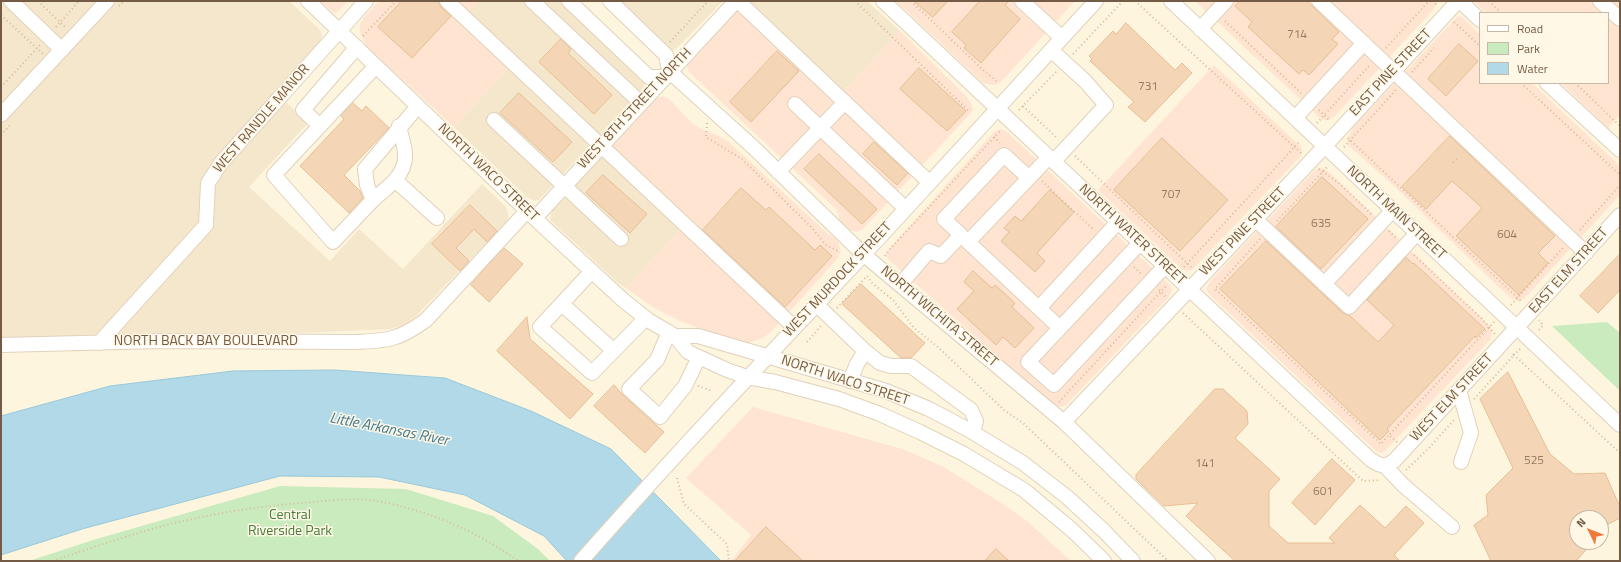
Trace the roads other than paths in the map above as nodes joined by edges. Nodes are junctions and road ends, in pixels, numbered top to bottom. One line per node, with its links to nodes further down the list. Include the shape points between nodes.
1 (11, 1): 25 (street)
2 (107, 1): 25 (street)
3 (308, 1): 21 (street, NORTH WACO STREET)
4 (366, 1): 21 (street, WEST RANDLE MANOR)
5 (446, 1): 42 (street)
6 (532, 1): 32 (street)
7 (569, 1): 29 (street, via 649,77)
8 (610, 1): 29 (street, via 666,55)
9 (737, 1): 29 (street, WEST 8TH STREET NORTH); 31 (street)
10 (883, 1): 35 (street, NORTH WATER STREET)
11 (1022, 1): 22 (street)
12 (1096, 1): 22 (street, WEST MURDOCK STREET)
13 (1170, 1): 20 (street, NORTH MAIN STREET)
14 (1226, 1): 20 (street)
15 (1319, 1): 24 (street)
16 (1600, 1): 19 (street)
17 (1462, 4): 18 (street); 28 (street, EAST PINE STREET)
18 (1479, 19)
19 (1620, 20)
20 (1200, 29): 37 (street, NORTH MAIN STREET)
21 (339, 30): 23 (street, NORTH WACO STREET); 79 (street, WEST RANDLE MANOR, via 221,163 208,183 206,225)
22 (1062, 38): 26 (street, WEST MURDOCK STREET)
23 (359, 43): 27 (street, NORTH WACO STREET); 39 (street, via 303,110)
24 (1364, 43): 28 (street); 37 (street)
25 (62, 50): 36 (street)
26 (1051, 50): 35 (street, WEST MURDOCK STREET); 45 (street, via 1085,81 1106,105 1067,148)
27 (376, 66): 34 (street, NORTH WACO STREET); 39 (street)
28 (1394, 71): 43 (street, EAST PINE STREET); 63 (street)
29 (667, 74): 32 (street, WEST 8TH STREET NORTH); 46 (street, NORTH WICHITA STREET)
30 (1548, 84): 44 (street)
31 (845, 102): 41 (street); 49 (street)
32 (641, 103): 42 (street, WEST 8TH STREET NORTH)
33 (795, 104): 41 (street)
34 (418, 106): 40 (street); 54 (street, NORTH WACO STREET)
35 (998, 109): 45 (street, NORTH WATER STREET); 49 (street, WEST MURDOCK STREET)
36 (1, 115)
37 (1295, 118): 43 (street, NORTH MAIN STREET)
38 (494, 120): 50 (street)
39 (320, 126): 51 (street, via 274,175 333,242)
40 (399, 126): 48 (street, via 405,157 403,170); 51 (street, via 365,169 366,185)
41 (820, 128): 46 (street); 52 (street)
42 (601, 146): 50 (street, WEST 8TH STREET NORTH); 74 (street)
43 (1325, 146): 53 (street, NORTH MAIN STREET); 57 (street, WEST PINE STREET)
44 (1620, 150)
45 (1052, 159): 47 (street); 58 (street, NORTH WATER STREET)
46 (778, 172): 64 (street, NORTH WICHITA STREET)
47 (1029, 178): 60 (street); 60 (street, via 1004,155 944,219)
48 (395, 180): 51 (street); 56 (street)
49 (929, 182): 52 (street, WEST MURDOCK STREET)
50 (564, 186): 54 (street, WEST 8TH STREET NORTH); 61 (street)
51 (373, 200)
52 (906, 208): 64 (street, WEST MURDOCK STREET)
53 (1393, 210): 59 (street, NORTH MAIN STREET); 67 (street)
54 (531, 214): 65 (street, NORTH WACO STREET); 77 (street, WEST 8TH STREET NORTH, via 426,320)
55 (1620, 215): 63 (street, EAST ELM STREET)
56 (437, 218)
57 (1255, 220): 67 (street); 69 (street, WEST PINE STREET)
58 (1118, 222): 62 (street, NORTH WATER STREET); 72 (street)
59 (1417, 233): 67 (street, via 1349,307); 75 (street, NORTH MAIN STREET)
60 (964, 238): 68 (street, via 941,256 929,251); 72 (street)
61 (621, 239)
62 (1140, 243): 66 (street, NORTH WATER STREET); 76 (street)
63 (1586, 253): 75 (street, EAST ELM STREET)
64 (864, 254): 68 (street, NORTH WICHITA STREET); 71 (street, WEST MURDOCK STREET)
65 (592, 271): 70 (street); 73 (street, NORTH WACO STREET)
66 (1170, 271): 69 (street, NORTH WATER STREET); 85 (street, via 1054,385)
67 (1324, 284)
68 (900, 285): 87 (street, NORTH WICHITA STREET)
69 (1189, 289): 90 (street, WEST PINE STREET); 94 (street, NORTH WATER STREET, via 1371,460)
70 (562, 304): 81 (street); 81 (street, via 540,327 592,373)
71 (816, 304): 74 (street, WEST MURDOCK STREET); 82 (street)
72 (1039, 308): 76 (street)
73 (646, 318): 78 (street, NORTH WACO STREET); 81 (street)
74 (794, 327): 84 (street, WEST MURDOCK STREET)
75 (1518, 327): 89 (street, WEST ELM STREET); 91 (street, NORTH MAIN STREET)
76 (1060, 328): 85 (street)
77 (410, 332): 79 (street, NORTH BACK BAY BOULEVARD, via 398,337 361,342)
78 (672, 334): 83 (street, NORTH WACO STREET, via 688,352); 83 (street, via 657,360 629,389 660,417 685,386); 84 (street, NORTH WACO STREET, via 698,336)
79 (99, 343): 80 (street, NORTH BACK BAY BOULEVARD)
80 (1, 345)
81 (614, 351)
82 (865, 351): 88 (street); 92 (street, via 880,363 911,366 955,397 971,410 976,421)
83 (699, 356): 86 (street, NORTH WACO STREET)
84 (766, 357): 86 (street, WEST MURDOCK STREET); 88 (street, NORTH WACO STREET)
85 (1028, 362): 87 (street)
86 (747, 377): 96 (street, WEST MURDOCK STREET); 97 (street, NORTH WACO STREET, via 839,399 880,414 957,451 1024,490 1066,524)
87 (1012, 379): 90 (street, NORTH WICHITA STREET)
88 (850, 381): 92 (street, NORTH WACO STREET, via 886,391 929,409)
89 (1459, 390): 93 (street, via 1471,433); 94 (street, WEST ELM STREET, via 1394,461)
90 (1064, 422): 99 (street, NORTH WICHITA STREET)
91 (1620, 425)
92 (973, 432): 98 (street, NORTH WACO STREET, via 1023,463 1067,497)
93 (1461, 462)
94 (1385, 466): 95 (street, NORTH WATER STREET, via 1403,485)
95 (1452, 526)
96 (581, 561)
97 (1104, 561)
98 (1134, 561)
99 (1208, 561)

